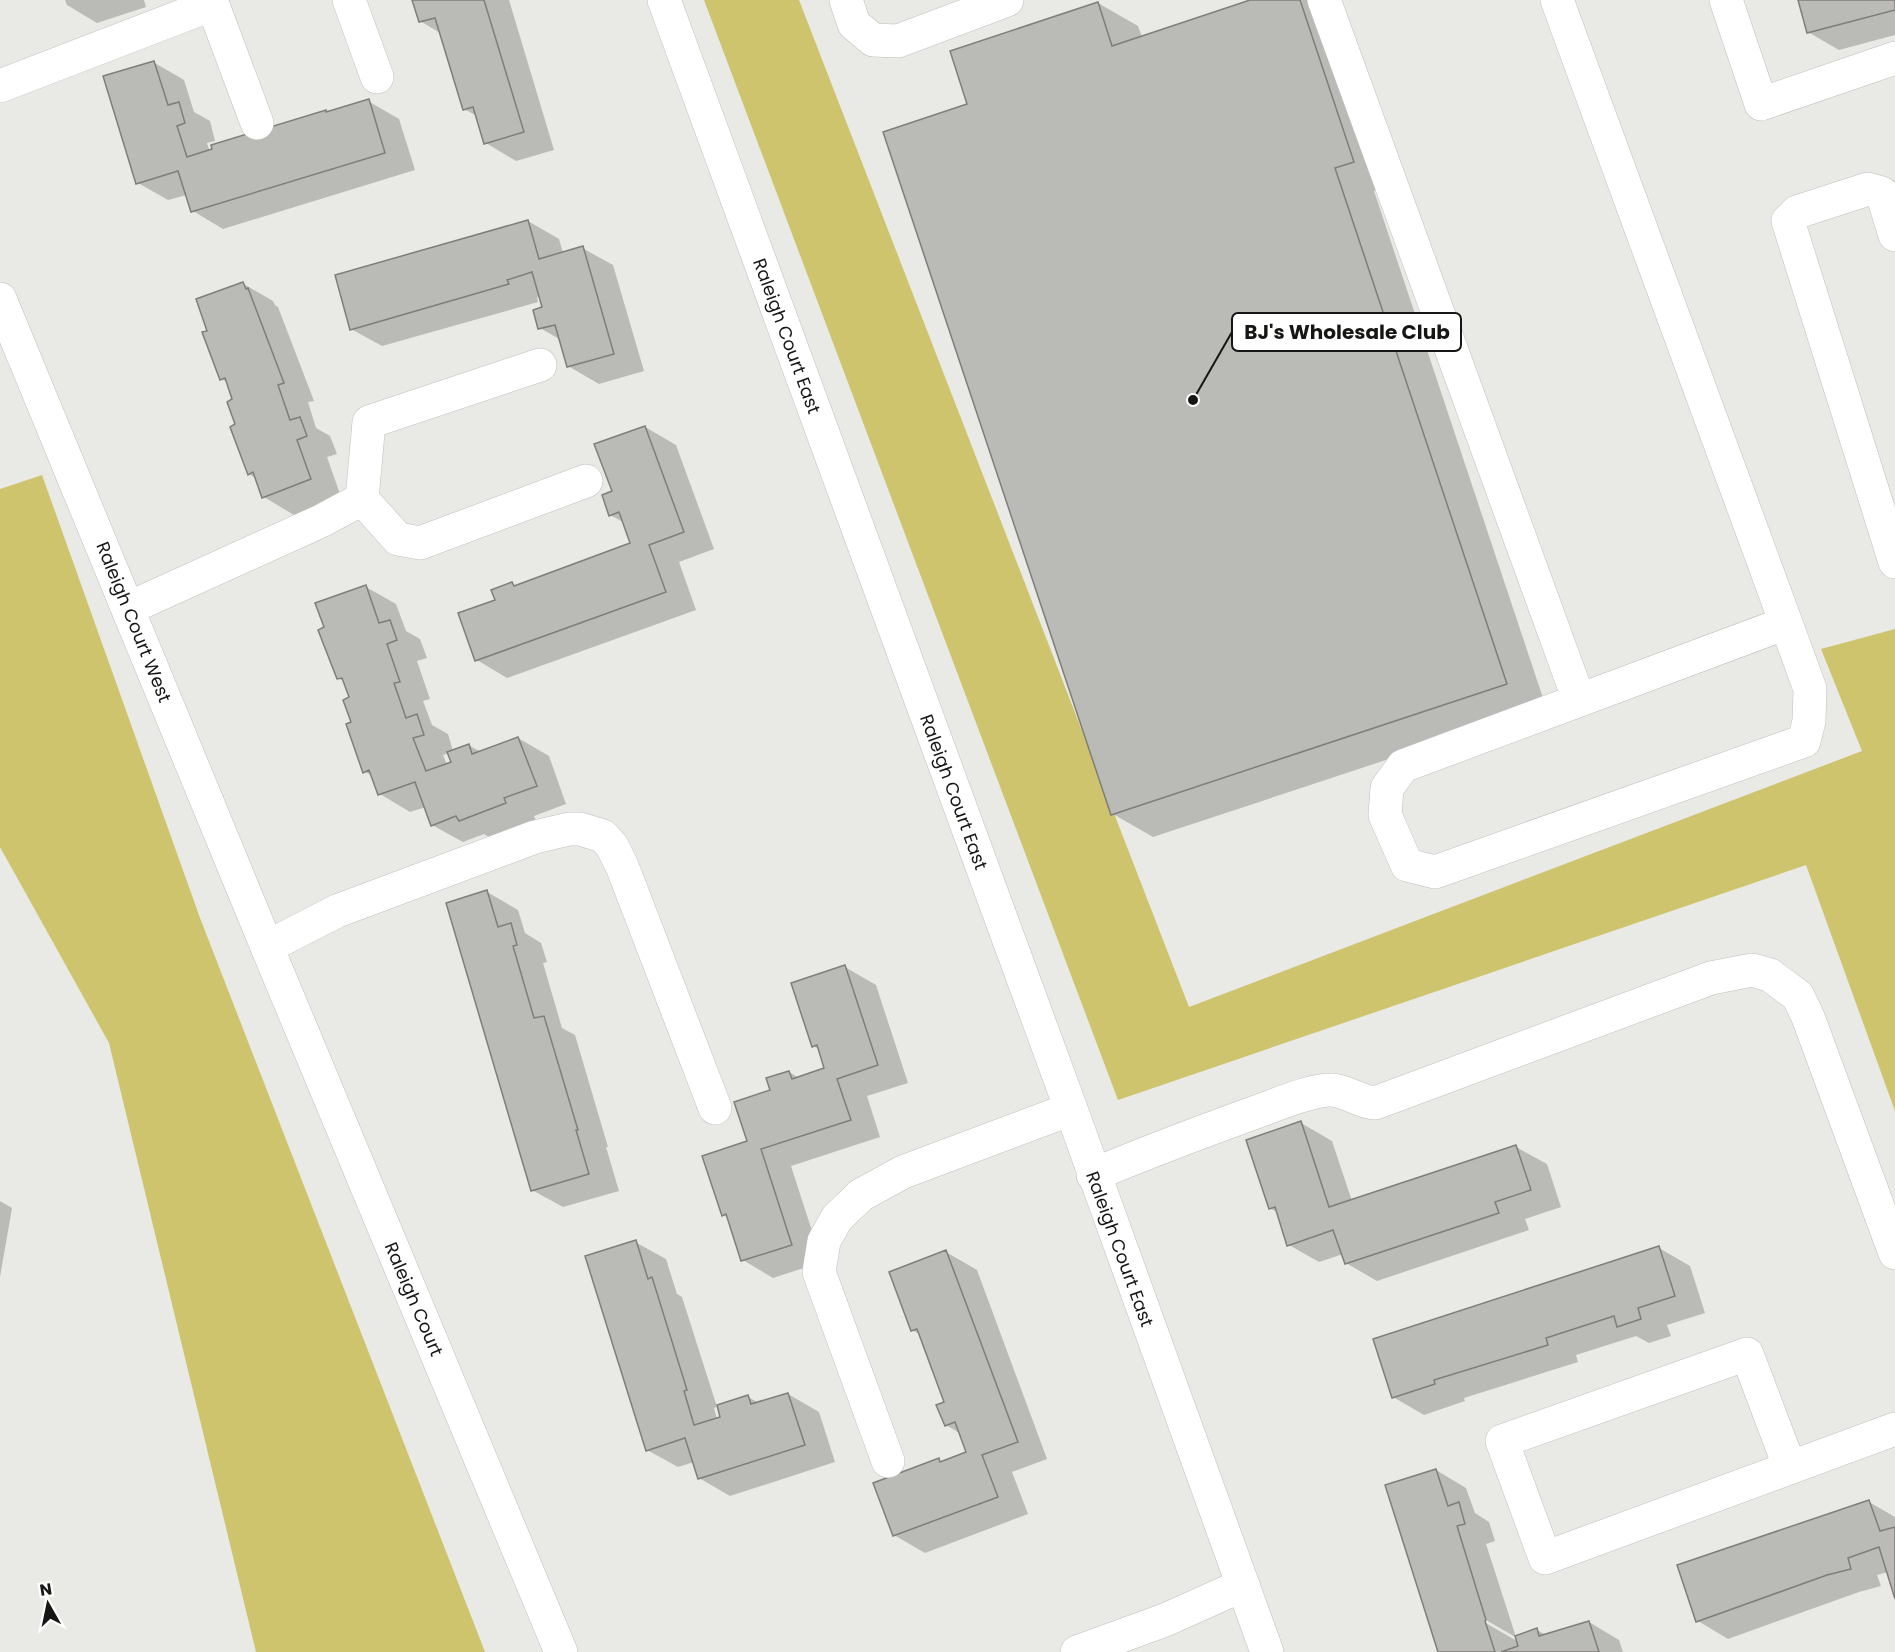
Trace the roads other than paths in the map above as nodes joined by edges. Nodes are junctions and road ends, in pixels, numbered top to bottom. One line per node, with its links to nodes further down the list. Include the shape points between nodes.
1 (349, 0): 10 (street)
2 (664, 0): 24 (street, Raleigh Court East)
3 (846, 0): 4 (street, via 854,24 873,40 898,41)
4 (1007, 0)
5 (1324, 0): 21 (street)
6 (1557, 0): 20 (street)
7 (1726, 0): 9 (street, via 1761,104)
8 (212, 2): 11 (street); 12 (street)
9 (1895, 58)
10 (377, 77)
11 (0, 86)
12 (257, 123)
13 (1895, 235): 18 (street, via 1882,193 1868,189 1797,212 1788,221)
14 (0, 299): 19 (street, Raleigh Court West)
15 (540, 365): 17 (street, via 369,422)
16 (586, 481): 17 (street, via 420,543 398,539)
17 (362, 499): 19 (street)
18 (1895, 562)
19 (129, 608): 22 (street, Raleigh Court West)
20 (1786, 623): 21 (street); 21 (street, via 1810,689 1804,741 1434,872 1407,865 1385,815 1387,788 1403,766)
21 (1579, 700)
22 (267, 947): 23 (street, via 337,911 535,837 569,829 603,836 622,866); 31 (street, Raleigh Court)
23 (715, 1108)
24 (1071, 1109): 25 (street, Raleigh Court East); 28 (street, via 903,1172 861,1196 837,1218 824,1241 819,1272)
25 (1093, 1175): 26 (street, via 1296,1097 1331,1090 1375,1102 1712,978 1752,970 1770,975 1798,996 1809,1017); 30 (street, Raleigh Court East)
26 (1895, 1253)
27 (1895, 1429): 29 (street)
28 (888, 1461)
29 (1790, 1468): 29 (street, via 1747,1354 1502,1440 1545,1558)
30 (1243, 1585): 32 (street, via 1165,1620); 33 (street, Raleigh Court East)
31 (561, 1652)
32 (1077, 1652)
33 (1267, 1652)

